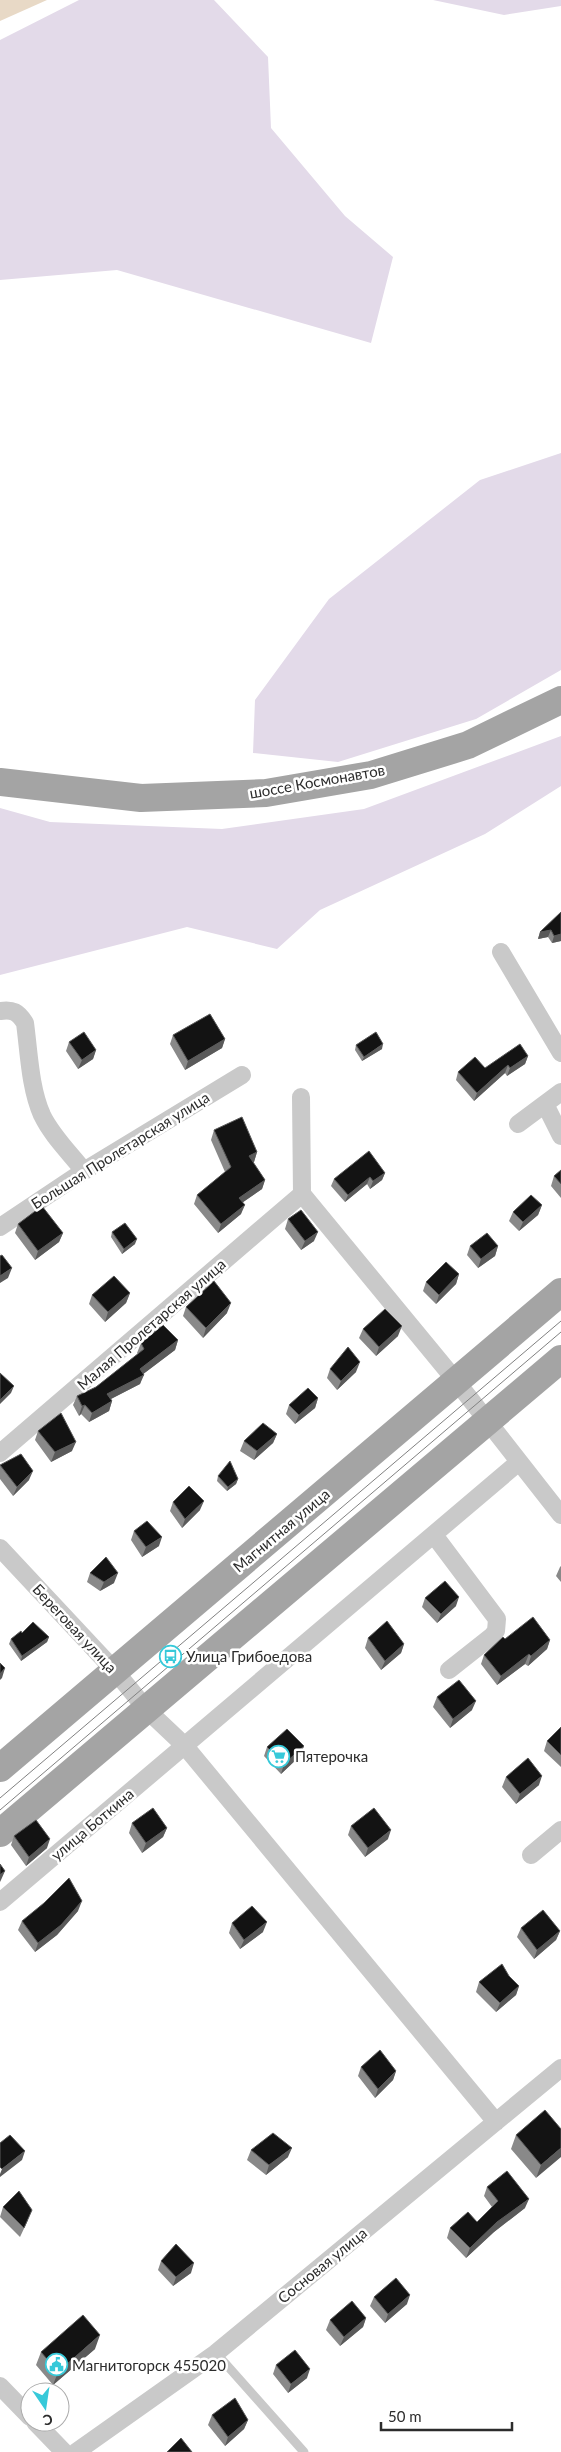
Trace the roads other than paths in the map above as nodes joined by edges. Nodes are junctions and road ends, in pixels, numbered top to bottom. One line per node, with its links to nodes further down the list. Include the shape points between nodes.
1 (561, 700): 2 (main road, шоссе Космонавтов, via 468,745 371,775 266,793 141,798)
2 (0, 782)
3 (501, 952): 5 (street)
4 (0, 1011): 12 (street, via 20,1014 25,1023 36,1099 42,1115)
5 (561, 1053)
6 (242, 1075): 12 (street, Большая Пролетарская улица)
7 (561, 1092): 9 (street)
8 (301, 1097): 13 (street)
9 (545, 1104): 10 (street); 11 (street)
10 (518, 1124)
11 (561, 1136)
12 (84, 1171): 14 (street, Большая Пролетарская улица)
13 (302, 1194): 17 (street); 19 (street, Малая Пролетарская улица)
14 (0, 1227)
15 (561, 1292): 17 (main road, Магнитная улица)
16 (561, 1359): 18 (main road)
17 (456, 1381): 18 (street); 25 (main road, Магнитная улица)
18 (487, 1422): 20 (street); 26 (main road)
19 (0, 1453)
20 (520, 1462): 21 (street); 22 (street, улица Боткина)
21 (561, 1515)
22 (434, 1535): 24 (street, via 497,1619 492,1636); 27 (street, улица Боткина)
23 (0, 1548): 25 (street, Береговая улица)
24 (450, 1670)
25 (115, 1671): 26 (street, Береговая улица); 28 (main road, Магнитная улица)
26 (147, 1710): 27 (street, Береговая улица); 30 (main road)
27 (184, 1746): 32 (street, улица Боткина); 34 (street, Береговая улица)
28 (0, 1768)
29 (561, 1830): 31 (street)
30 (0, 1833)
31 (531, 1855)
32 (0, 1902)
33 (561, 2068): 34 (street, Сосновая улица)
34 (496, 2122): 35 (street, Сосновая улица)
35 (216, 2353): 40 (street, Сосновая улица); 41 (lane)
36 (0, 2386): 37 (street)
37 (20, 2407)
38 (45, 2432): 39 (street)
39 (64, 2452)
40 (76, 2452)
41 (304, 2452)

